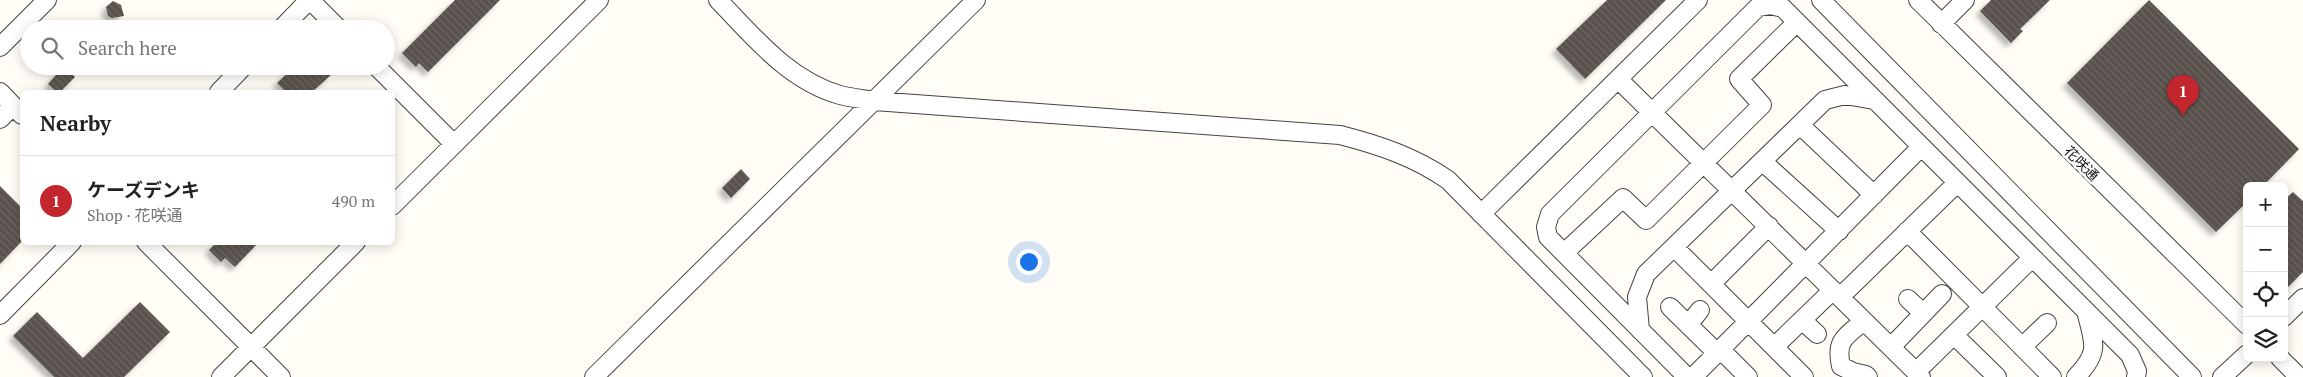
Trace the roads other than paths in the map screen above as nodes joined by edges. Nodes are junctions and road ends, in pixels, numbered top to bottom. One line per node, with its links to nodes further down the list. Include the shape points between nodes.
1 (47, 0): 11 (street)
2 (310, 0): 12 (street); 13 (street)
3 (599, 0): 29 (street)
4 (718, 0): 24 (street, via 784,67 840,95)
5 (976, 0): 24 (street)
6 (1698, 0): 20 (street)
7 (1821, 0): 90 (street)
8 (1918, 0): 15 (street, 花咲通)
9 (1965, 0): 15 (street)
10 (1779, 4): 14 (street); 26 (street, via 1758,7)
11 (27, 20)
12 (290, 20)
13 (330, 20)
14 (1797, 22): 23 (street); 32 (street, via 1739,79 1762,105)
15 (1941, 24): 62 (street, 花咲通)
16 (20, 27): 17 (street)
17 (0, 47)
18 (235, 75): 21 (street)
19 (385, 75): 29 (street)
20 (1618, 79): 26 (street); 37 (street)
21 (221, 90)
22 (0, 92): 25 (street)
23 (1874, 100): 28 (street, via 1845,96 1825,100); 30 (street)
24 (874, 101): 37 (street, via 1340,135 1396,151 1428,166 1448,180); 80 (street)
25 (18, 111): 27 (street)
26 (1653, 111): 32 (street); 45 (street, via 1550,214 1546,227 1548,237)
27 (0, 119)
28 (1800, 125): 31 (street); 35 (street)
29 (454, 144): 36 (street)
30 (1921, 147): 33 (street); 35 (street)
31 (1762, 161): 34 (street); 40 (street)
32 (1705, 162): 34 (street); 45 (street, via 1646,220 1623,198)
33 (1957, 183): 39 (street); 46 (street)
34 (1733, 190): 38 (street); 44 (street)
35 (1874, 195): 40 (street)
36 (395, 203)
37 (1482, 214): 81 (street)
38 (1769, 226): 47 (street); 48 (street)
39 (1907, 231): 49 (street); 54 (street)
40 (1839, 232): 47 (street)
41 (69, 245): 59 (street)
42 (149, 245): 70 (street)
43 (353, 245): 70 (street)
44 (1674, 247): 48 (street); 66 (street, via 1646,274 1637,297)
45 (1564, 253): 66 (street)
46 (2032, 258): 54 (street); 58 (street)
47 (1807, 264): 49 (street); 63 (street)
48 (1711, 284): 63 (street)
49 (1837, 294): 60 (street); 61 (street)
50 (1942, 294): 56 (street)
51 (2303, 298): 57 (street)
52 (1908, 299): 56 (street)
53 (1670, 307): 65 (street)
54 (1983, 307): 68 (street); 72 (street)
55 (1700, 310): 65 (street)
56 (1923, 313): 69 (street)
57 (2288, 313)
58 (2087, 314): 88 (street, via 2095,343 2090,363); 89 (street, via 2130,355 2137,371)
59 (0, 315)
60 (1802, 320): 67 (street); 71 (street)
61 (1864, 321): 69 (street); 86 (street, via 1843,339 1838,351 1841,366)
62 (2243, 321)
63 (1748, 322): 71 (street); 73 (street)
64 (2047, 323): 72 (street)
65 (1688, 325): 73 (street)
66 (1640, 330): 82 (street)
67 (1817, 334)
68 (1954, 335): 76 (street); 77 (street)
69 (1891, 346): 76 (street)
70 (251, 347): 78 (street); 79 (street)
71 (1774, 347): 85 (street)
72 (2022, 347): 87 (street)
73 (1719, 351): 83 (street); 84 (street)
74 (2243, 358): 91 (street)
75 (2284, 362): 92 (street)
76 (1919, 375)
77 (1994, 376)
78 (221, 377)
79 (281, 377)
80 (594, 377)
81 (1643, 377)
82 (1687, 377)
83 (1692, 377)
84 (1748, 377)
85 (1804, 377)
86 (1868, 377)
87 (2052, 377)
88 (2076, 377)
89 (2136, 377)
90 (2192, 377)
91 (2222, 377)
92 (2299, 377)

